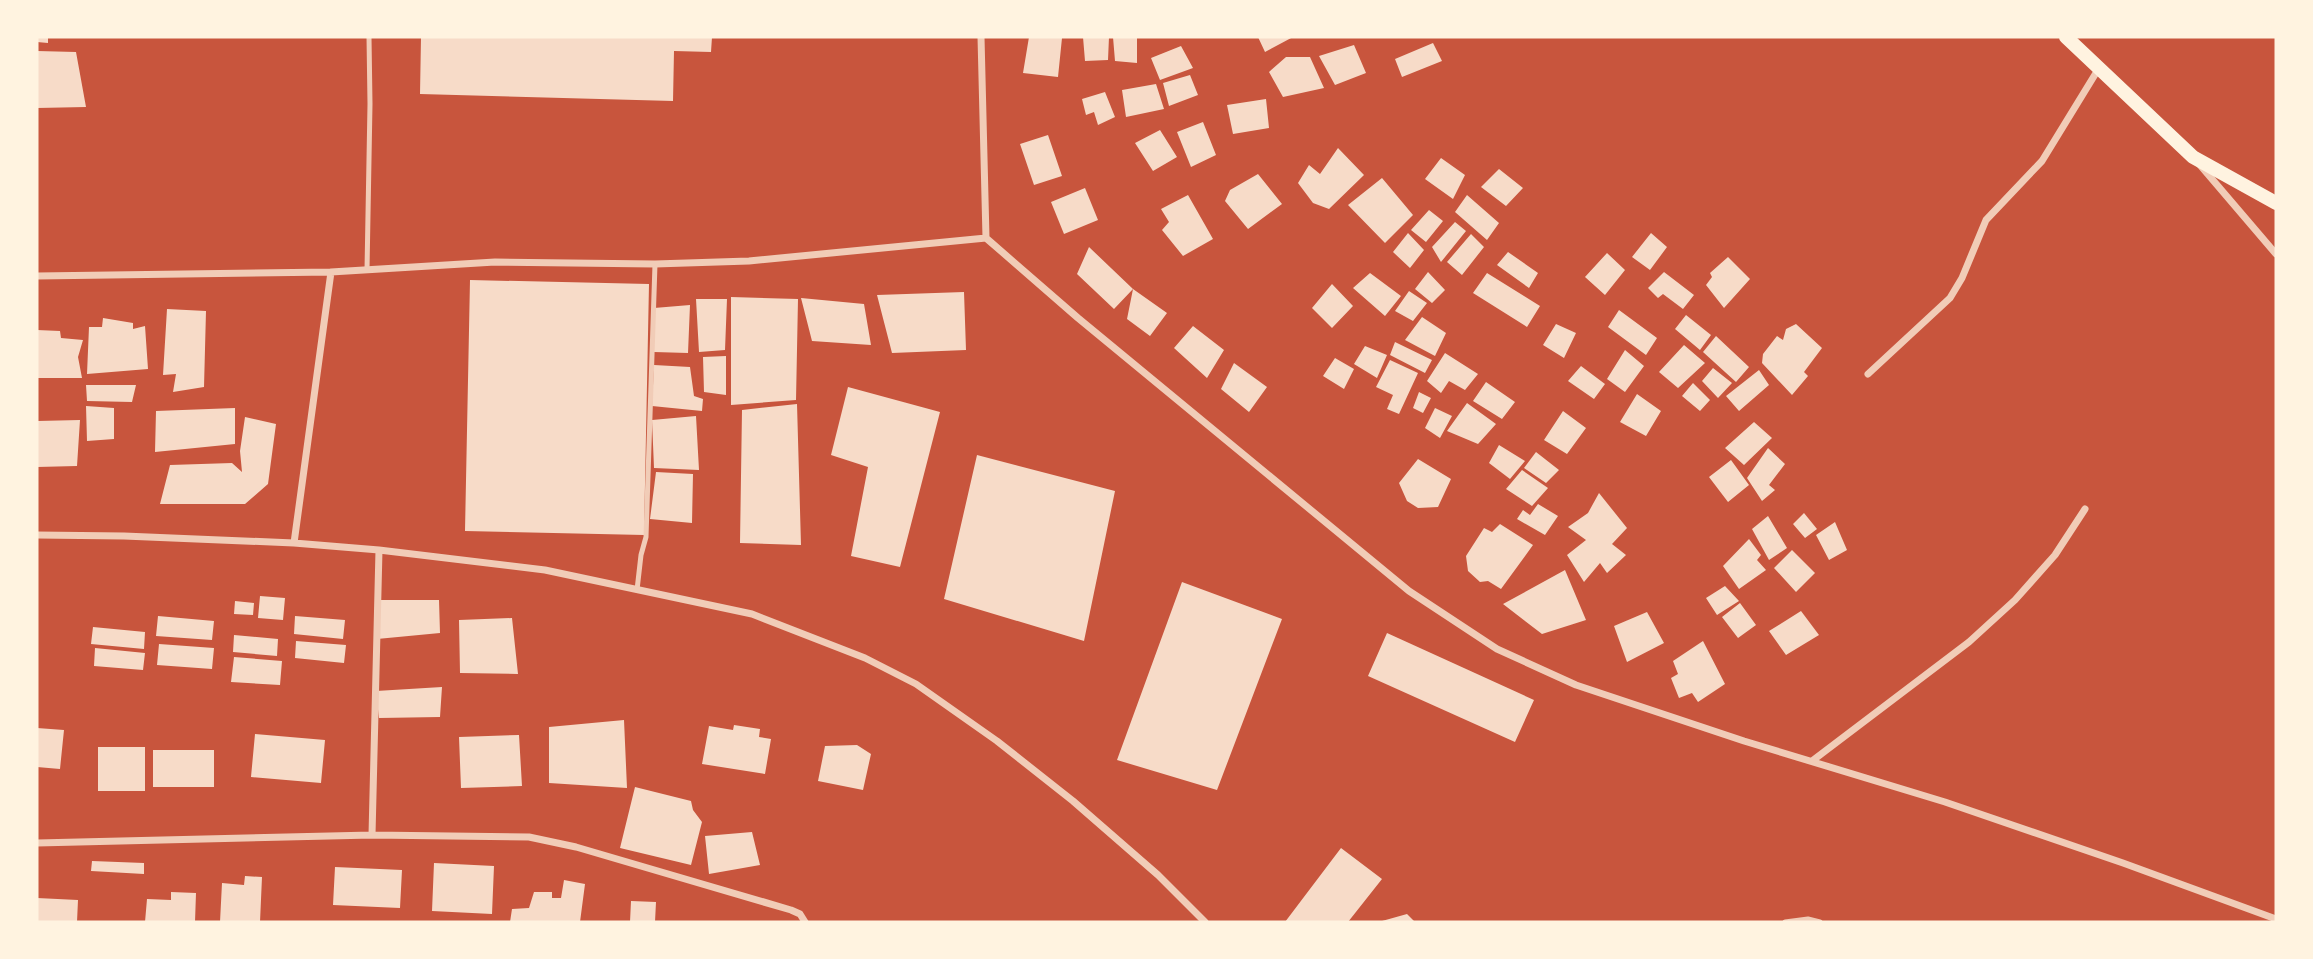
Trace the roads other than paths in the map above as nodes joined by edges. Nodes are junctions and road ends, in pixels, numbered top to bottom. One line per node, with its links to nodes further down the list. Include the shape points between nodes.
1 (369, 37): 10 (lane)
2 (981, 37): 7 (street)
3 (2066, 37): 4 (main road)
4 (2099, 68): 5 (main road); 13 (street, via 2042,161 1986,219 1950,298)
5 (2193, 156): 6 (main road); 8 (street)
6 (2276, 202)
7 (986, 238): 9 (street, via 749,261); 19 (street, via 1409,591 1497,649 1576,685)
8 (2276, 254)
9 (655, 264): 10 (street, via 495,262); 18 (lane, via 646,537)
10 (367, 270): 11 (street)
11 (331, 272): 12 (street); 16 (street)
12 (37, 276)
13 (1868, 374)
14 (2085, 509): 19 (street, via 2055,555 2015,600 1969,642)
15 (37, 535): 16 (street)
16 (294, 543): 17 (street)
17 (379, 550): 18 (street, via 545,570); 20 (street)
18 (637, 590): 24 (street, via 752,614 865,658 916,684 1073,801)
19 (1812, 761): 22 (street, via 1945,802)
20 (372, 835): 21 (street); 23 (street, via 529,837 791,910)
21 (37, 843)
22 (2276, 919)
23 (805, 922)
24 (1205, 922)
25 (1785, 922): 26 (lane)
26 (1820, 922)

